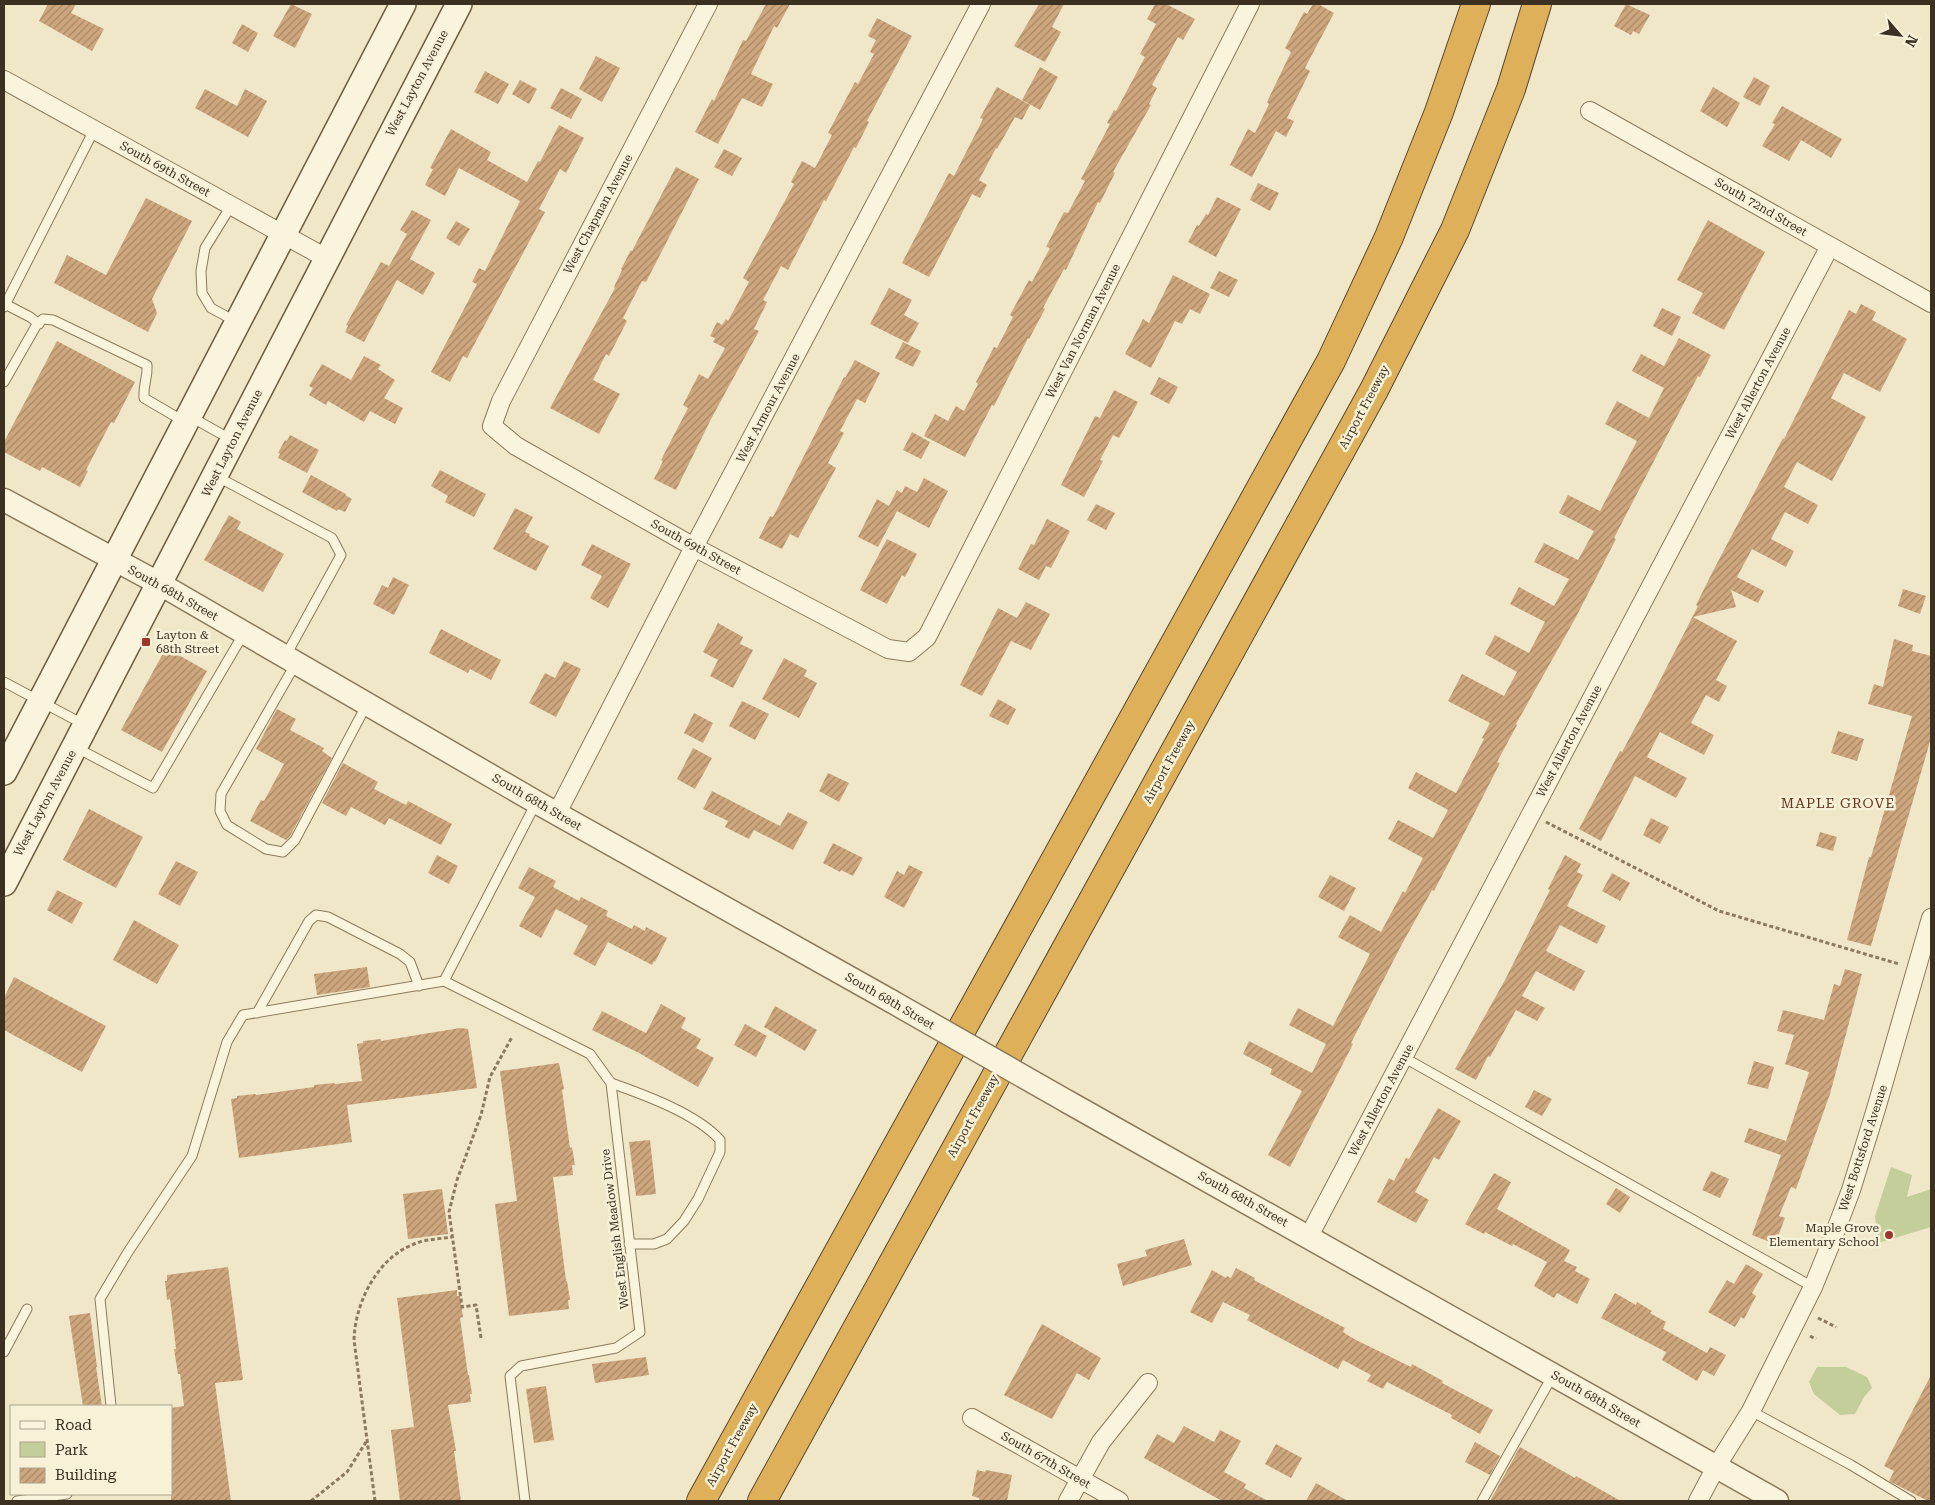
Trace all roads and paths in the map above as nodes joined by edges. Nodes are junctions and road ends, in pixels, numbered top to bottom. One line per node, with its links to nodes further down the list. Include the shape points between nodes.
1 (403, 4): 12 (main road)
2 (459, 4): 14 (main road, West Layton Avenue)
3 (708, 4): 21 (street, West Chapman Avenue, via 500,401)
4 (981, 4): 25 (street, West Armour Avenue)
5 (1250, 4): 29 (street, West Van Norman Avenue, via 927,637)
6 (1476, 4): 73 (highway, Airport Freeway, via 1439,112 1389,237 1331,361)
7 (1537, 4): 74 (highway, Airport Freeway, via 1511,88 1455,230 1374,390)
8 (4, 80): 10 (street, South 69th Street)
9 (1590, 111): 13 (street, South 72nd Street)
10 (94, 130): 11 (street, South 69th Street); 16 (lane)
11 (231, 206): 12 (street, South 69th Street); 17 (lane, via 205,248 202,293 211,308)
12 (284, 235): 14 (street, South 69th Street); 17 (main road)
13 (1830, 246): 15 (street, South 72nd Street); 38 (street, West Allerton Avenue)
14 (326, 258): 22 (main road, West Layton Avenue)
15 (1931, 303)
16 (4, 305): 18 (lane)
17 (238, 322): 20 (main road)
18 (38, 324): 19 (lane); 20 (lane, via 42,319 53,320 146,365 148,374 143,385 144,398)
19 (4, 382)
20 (187, 419): 22 (lane); 26 (main road)
21 (492, 426): 25 (street, South 69th Street, via 516,446)
22 (233, 440): 23 (main road, West Layton Avenue)
23 (215, 476): 27 (main road, West Layton Avenue); 30 (lane, via 332,538 341,555)
24 (4, 500): 26 (street, South 68th Street)
25 (694, 547): 29 (street, South 69th Street, via 888,649); 37 (street, West Armour Avenue)
26 (113, 561): 27 (street, South 68th Street); 32 (main road)
27 (160, 584): 28 (street, South 68th Street); 34 (main road, West Layton Avenue)
28 (244, 633): 30 (street, South 68th Street); 34 (lane, via 153,788)
29 (909, 652)
30 (290, 660): 33 (street, South 68th Street); 33 (lane, via 221,794 220,811 227,825 266,849 282,852 294,840)
31 (4, 682): 32 (lane)
32 (40, 701): 34 (lane); 35 (main road)
33 (367, 704): 36 (street, South 68th Street)
34 (80, 736): 39 (main road, West Layton Avenue)
35 (4, 772)
36 (536, 802): 37 (street, South 68th Street); 42 (lane)
37 (557, 813): 48 (street, South 68th Street, bridge)
38 (1531, 814): 41 (path, via 1719,911); 46 (street, West Allerton Avenue)
39 (4, 883)
40 (1931, 918): 51 (street, West Bottsford Avenue, via 1851,1190)
41 (1899, 964)
42 (444, 981): 43 (lane); 47 (lane, West English Meadow Drive, via 590,1054)
43 (419, 986): 44 (lane); 44 (lane, via 410,962 400,954 316,915 309,921)
44 (258, 1013): 61 (lane, via 243,1016 226,1042 192,1156 100,1299)
45 (512, 1037): 49 (path, via 490,1077 481,1115 457,1180 449,1212)
46 (1403, 1057): 48 (street, West Allerton Avenue); 51 (lane)
47 (611, 1083): 50 (lane, West English Meadow Drive); 50 (lane, via 644,1094 675,1110 712,1131 720,1140 720,1152 684,1221 667,1240 654,1244)
48 (1309, 1236): 59 (street, South 68th Street)
49 (452, 1237): 56 (path, via 462,1307 476,1305); 64 (path, via 421,1242 404,1250 377,1274 362,1300 355,1321 354,1340)
50 (630, 1244): 72 (lane, West English Meadow Drive, via 640,1332 616,1348 521,1366 510,1376)
51 (1813, 1286): 62 (street, West Bottsford Avenue)
52 (27, 1309): 58 (lane)
53 (1818, 1318): 54 (path)
54 (1836, 1327)
55 (1810, 1336): 57 (path)
56 (481, 1338)
57 (1816, 1339)
58 (4, 1352)
59 (1553, 1375): 65 (street, South 68th Street); 77 (lane)
60 (1148, 1382): 66 (street, via 1101,1442)
61 (111, 1405)
62 (1752, 1411): 65 (street, West Bottsford Avenue); 80 (lane)
63 (972, 1418): 66 (street, South 67th Street)
64 (366, 1442): 70 (path, via 347,1472); 71 (path)
65 (1716, 1467): 78 (street, West Bottsford Avenue); 79 (street, South 68th Street)
66 (1080, 1479): 75 (street); 76 (street, South 67th Street)
67 (62, 1495): 68 (lane)
68 (34, 1500): 69 (lane)
69 (17, 1501)
70 (311, 1501)
71 (375, 1501)
72 (524, 1501)
73 (701, 1501)
74 (762, 1501)
75 (1068, 1501)
76 (1119, 1501)
77 (1482, 1501)
78 (1698, 1501)
79 (1777, 1501)
80 (1911, 1501)

